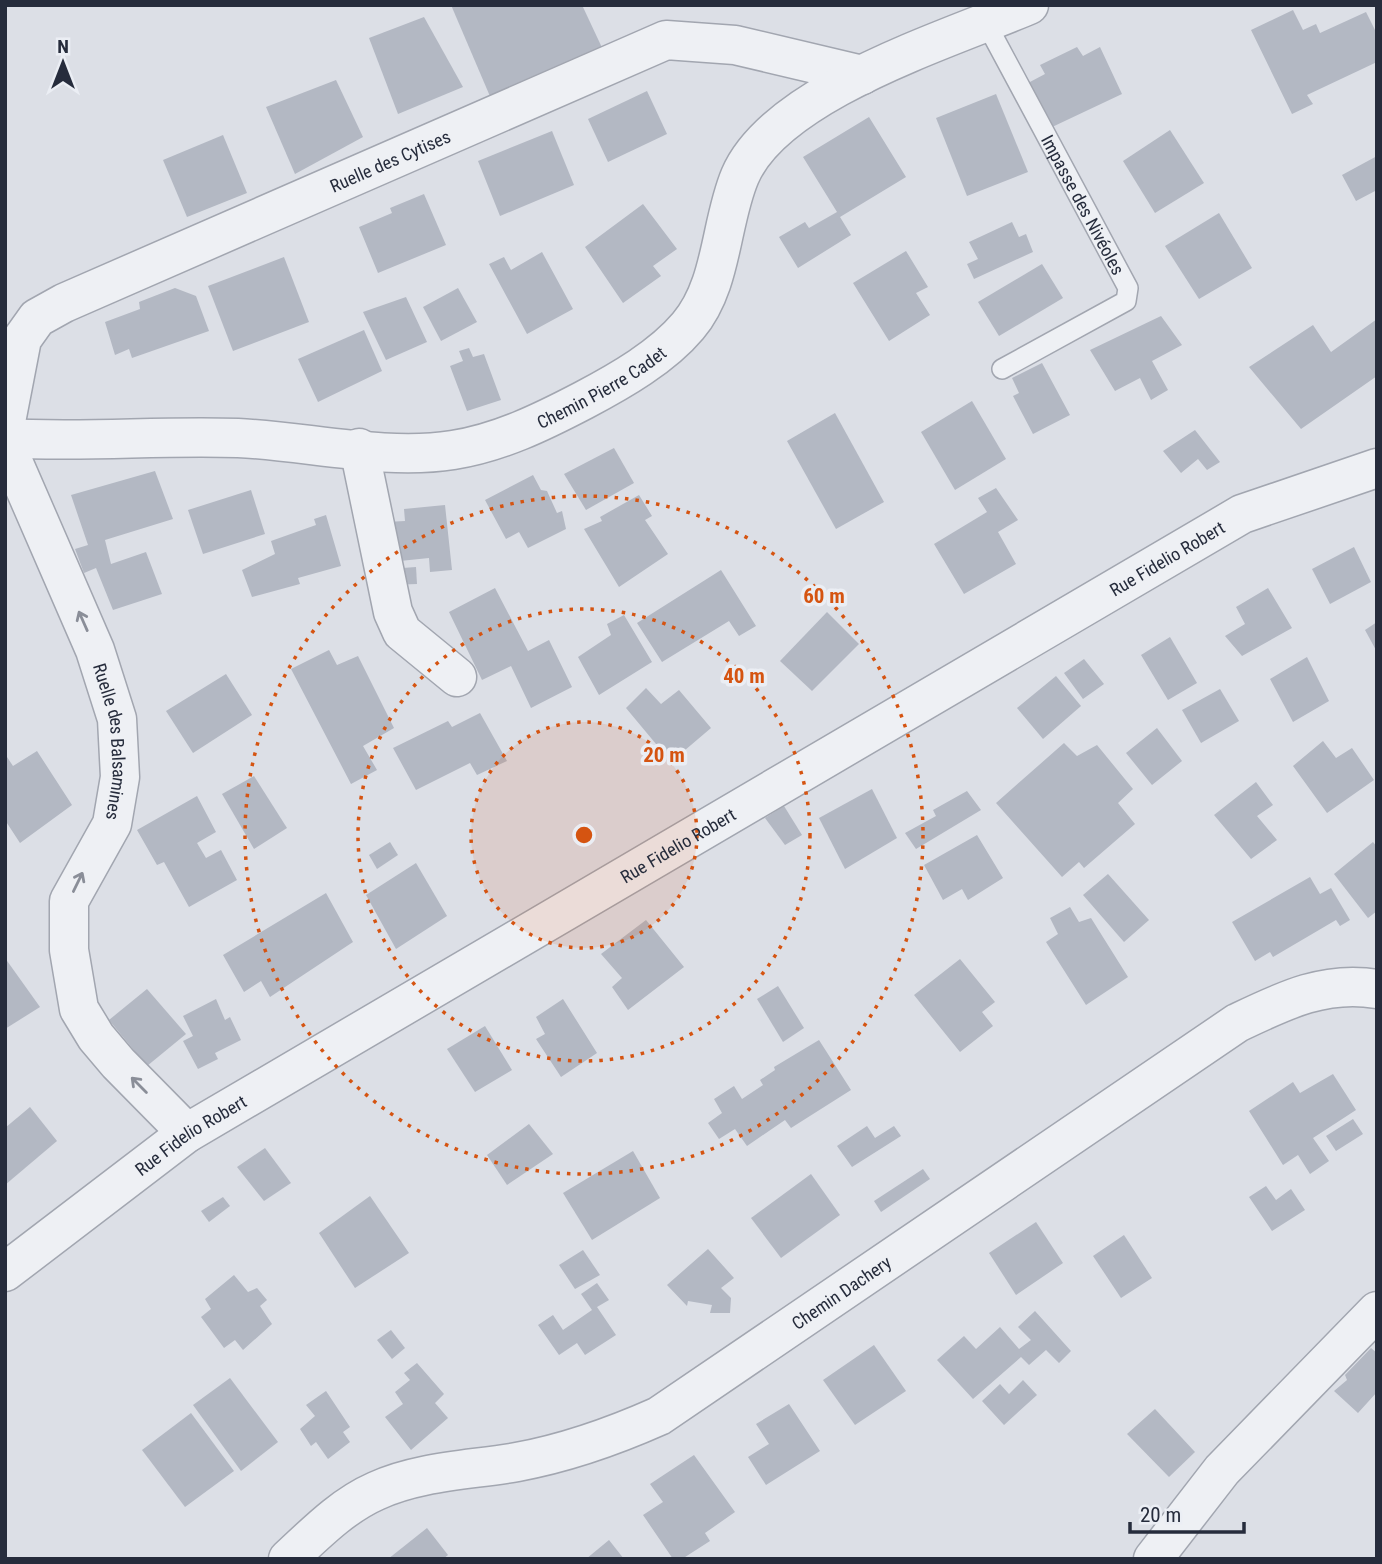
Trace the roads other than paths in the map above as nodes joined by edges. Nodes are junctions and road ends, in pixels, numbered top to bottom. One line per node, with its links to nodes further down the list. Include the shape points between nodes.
1 (1029, 5): 2 (street, Chemin Pierre Cadet)
2 (986, 23): 3 (street, Chemin Pierre Cadet); 4 (lane, Impasse des Nivéoles, via 1129,288 1126,301)
3 (862, 75): 5 (street, Ruelle des Cytises, via 735,45 666,40 37,318 22,340); 6 (street, Chemin Pierre Cadet, via 824,93 772,129 747,160 732,194 701,305 689,325 657,355 538,424 494,440 451,450)
4 (1002, 369)
5 (5, 427)
6 (359, 448): 7 (street, Chemin Pierre Cadet, via 145,436 50,441); 9 (street, via 401,632)
7 (8, 455): 11 (street, Ruelle des Balsamines, one-way to 7, via 118,1063 79,1009 69,950 69,901 112,824 120,777 117,719 95,650)
8 (1377, 468): 11 (street, Rue Fidelio Robert, via 1242,514)
9 (457, 677)
10 (1377, 989): 14 (street, Chemin Dachery, via 1310,990 1237,1023 659,1416 611,1437 521,1461 406,1481 377,1491 346,1508)
11 (187, 1133): 12 (street, Rue Fidelio Robert)
12 (5, 1272)
13 (1377, 1311): 15 (street, via 1222,1470)
14 (288, 1559)
15 (1153, 1559)

